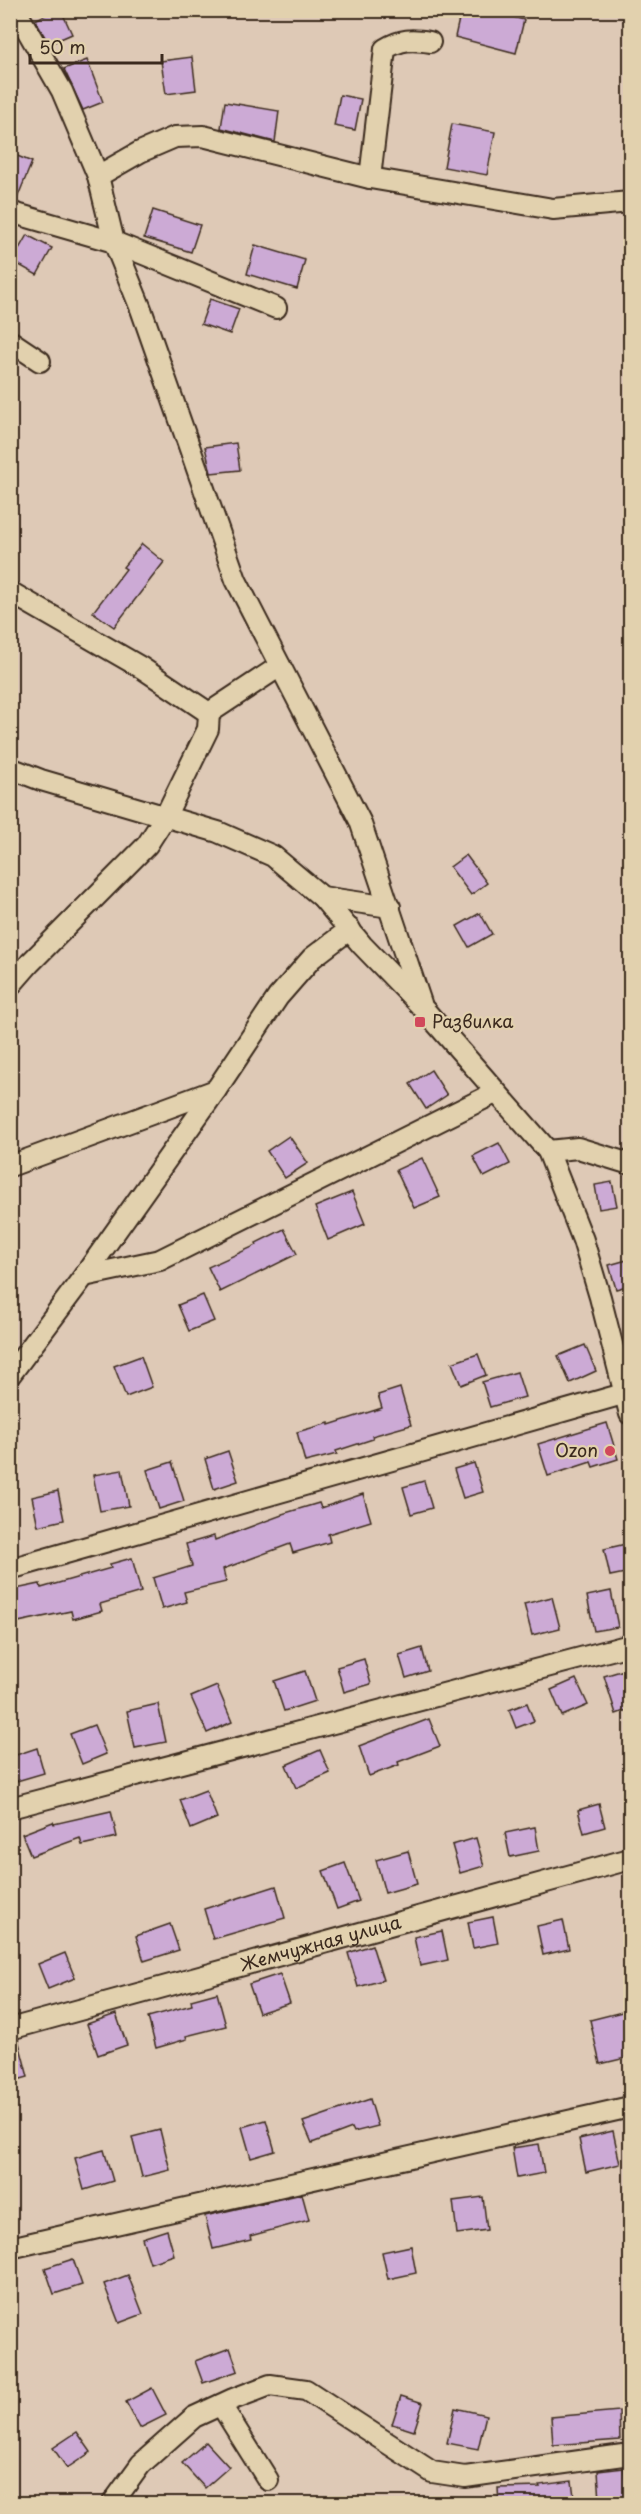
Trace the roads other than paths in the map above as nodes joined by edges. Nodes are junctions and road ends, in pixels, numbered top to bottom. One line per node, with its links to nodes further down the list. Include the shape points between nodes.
1 (11, 10): 3 (street, via 19,16 62,91)
2 (430, 42): 4 (street, via 396,41 385,49)
3 (98, 176): 4 (street, via 175,137 203,136); 7 (street)
4 (370, 178): 5 (street, via 553,209)
5 (630, 202)
6 (10, 212): 7 (street)
7 (114, 242): 8 (street); 12 (street, via 236,580)
8 (276, 308)
9 (10, 341): 10 (street)
10 (40, 361)
11 (10, 592): 13 (street, via 142,668)
12 (280, 666): 13 (street); 17 (street, via 360,821)
13 (209, 713): 15 (street, via 208,729)
14 (10, 768): 15 (street)
15 (165, 817): 16 (street, via 218,832 273,856); 19 (street, via 147,845)
16 (322, 897): 17 (street); 18 (street)
17 (390, 907): 22 (street)
18 (350, 929): 22 (street); 23 (street, via 312,958 278,997)
19 (30, 963): 20 (street); 21 (street)
20 (10, 969)
21 (10, 986)
22 (422, 1007): 24 (street)
23 (216, 1090): 27 (street); 30 (street)
24 (495, 1093): 26 (street); 30 (street, via 160,1260)
25 (10, 1149): 27 (street)
26 (548, 1151): 28 (street, via 578,1148); 32 (street, via 583,1240)
27 (36, 1157): 29 (street)
28 (630, 1164)
29 (10, 1166)
30 (84, 1276): 31 (street)
31 (10, 1375)
32 (627, 1393): 33 (street); 34 (street)
33 (630, 1414)
34 (10, 1569)
35 (630, 1645): 36 (street)
36 (10, 1808)
37 (630, 1859): 38 (street, Жемчужная улица)
38 (10, 2029)
39 (630, 2107): 40 (street)
40 (10, 2248)
41 (221, 2405): 42 (street, via 270,2385 306,2390 432,2472 465,2477); 43 (street); 44 (street, via 194,2417 141,2464)
42 (630, 2454)
43 (268, 2480)
44 (112, 2504)

